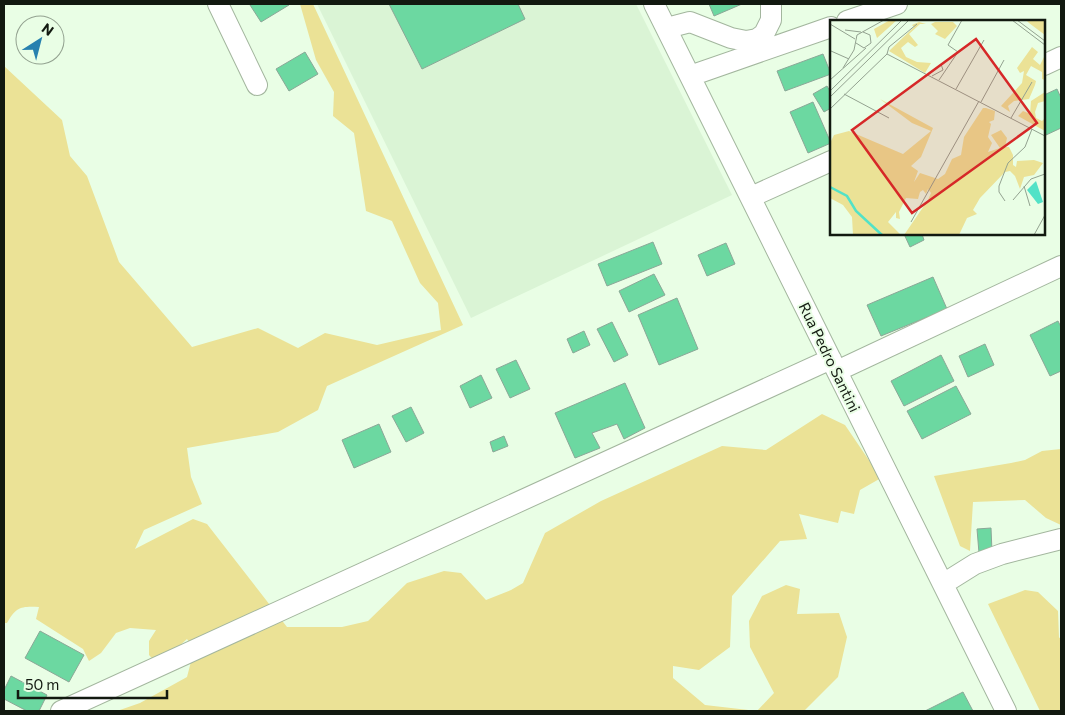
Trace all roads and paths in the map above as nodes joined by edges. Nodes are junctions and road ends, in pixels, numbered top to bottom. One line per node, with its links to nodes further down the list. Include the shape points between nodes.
1 (218, 4): 11 (street)
2 (654, 4): 7 (street, Rua Pedro Santini)
3 (771, 4): 7 (street, via 771,20 764,34 756,39 731,38 690,22)
4 (897, 4): 5 (street)
5 (850, 20)
6 (830, 27): 10 (street)
7 (667, 28): 10 (street, Rua Pedro Santini)
8 (1061, 57): 9 (street)
9 (1045, 65)
10 (690, 76): 13 (street, Rua Pedro Santini)
11 (257, 85)
12 (830, 161): 13 (street)
13 (751, 198): 15 (street, Rua Pedro Santini)
14 (1061, 266): 15 (street)
15 (834, 365): 17 (street, Rua Pedro Santini); 18 (street)
16 (1061, 539): 17 (street, via 975,564)
17 (943, 584): 19 (street, Rua Pedro Santini)
18 (61, 711)
19 (1006, 711)

